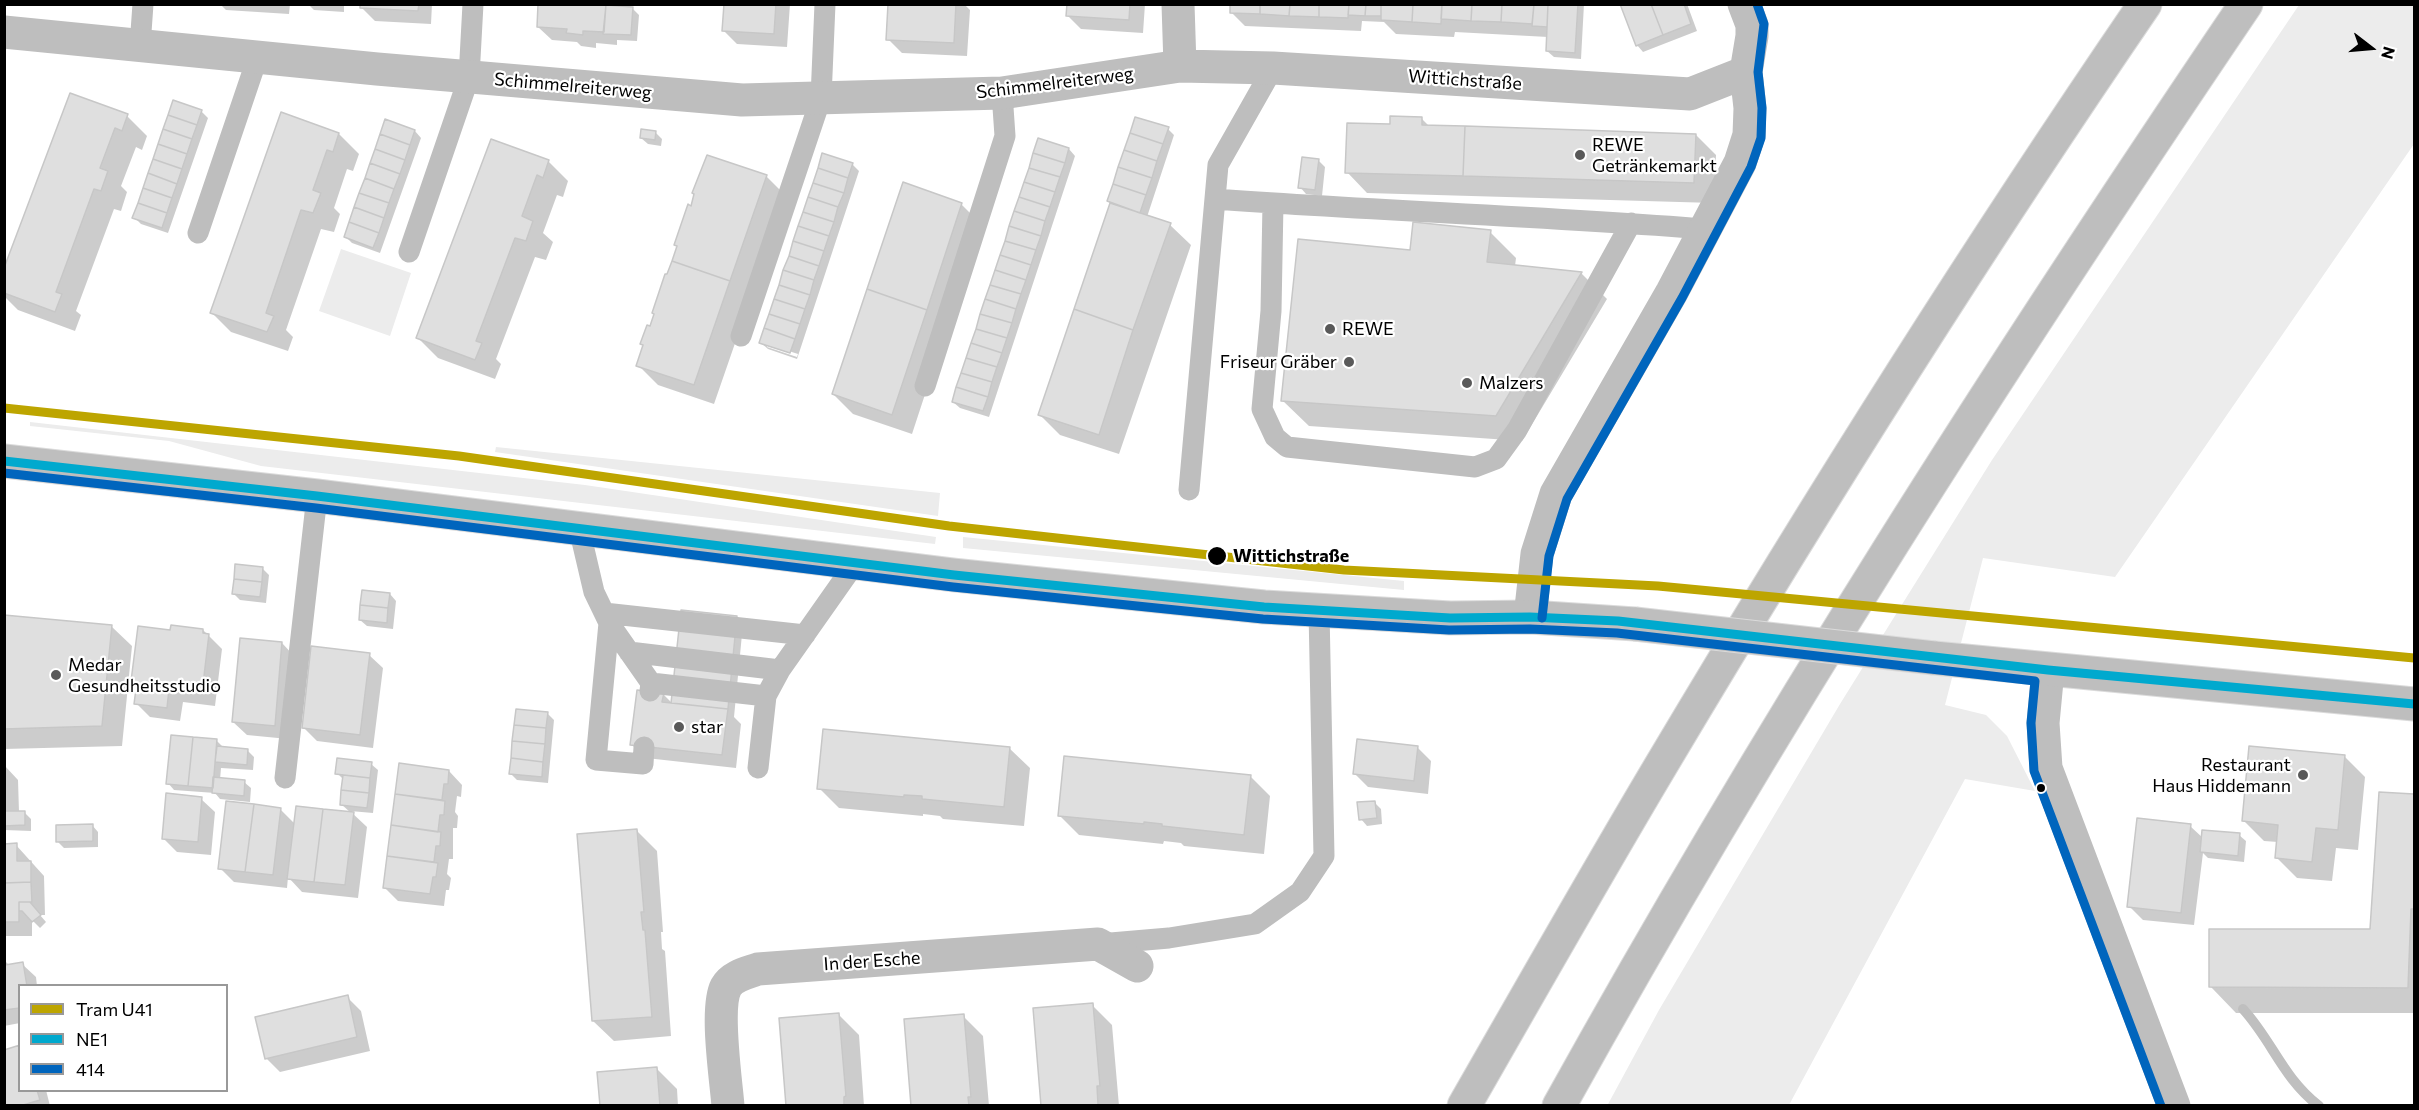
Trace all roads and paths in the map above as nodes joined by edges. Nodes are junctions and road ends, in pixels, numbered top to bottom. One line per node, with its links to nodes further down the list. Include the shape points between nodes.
1 (143, 4): 9 (lane)
2 (473, 4): 14 (lane, Schimmelreiterweg)
3 (825, 4): 16 (lane)
4 (1178, 4): 11 (main road)
5 (1744, 4): 13 (main road, via 1752,25)
6 (2145, 4): 45 (main road, via 1861,438 1663,762)
7 (2246, 4): 46 (main road, via 1938,469 1795,701)
8 (4, 32): 9 (main road, Schimmelreiterweg)
9 (140, 46): 10 (main road, Schimmelreiterweg)
10 (258, 56): 14 (main road, Schimmelreiterweg); 21 (lane)
11 (1180, 66): 12 (main road, Wittichstraße); 15 (main road, Schimmelreiterweg)
12 (1273, 68): 13 (main road, Wittichstraße, via 1690,94); 17 (lane, via 1218,165)
13 (1746, 72): 20 (main road, via 1749,135 1740,163)
14 (469, 77): 16 (main road, Schimmelreiterweg, via 742,100); 22 (lane)
15 (1002, 93): 16 (main road, Schimmelreiterweg); 24 (lane, via 1005,136)
16 (821, 98): 23 (lane)
17 (1215, 199): 18 (lane); 26 (lane)
18 (1273, 203): 19 (lane); 19 (lane, via 1271,311 1262,409 1275,437 1287,447 1475,467 1496,459 1517,430)
19 (1631, 223): 20 (lane)
20 (1705, 229): 31 (main road, via 1557,494 1538,554)
21 (198, 233)
22 (409, 252)
23 (741, 336)
24 (925, 386)
25 (4, 461): 27 (main road)
26 (1189, 490)
27 (317, 496): 28 (main road); 41 (lane)
28 (579, 528): 29 (main road); 32 (lane, via 594,592)
29 (856, 562): 30 (main road); 33 (lane)
30 (1319, 611): 31 (main road, via 1450,618); 42 (lane, via 1324,856 1300,892 1255,924 1169,938)
31 (1530, 617): 36 (main road, bridge, via 1635,624)
32 (606, 618): 33 (lane); 34 (lane); 39 (lane, via 596,760 643,764)
33 (805, 635): 35 (lane)
34 (629, 652): 35 (lane); 37 (lane, via 650,687)
35 (780, 669): 37 (lane)
36 (2048, 670): 38 (main road); 47 (main road, via 2043,723 2046,768)
37 (766, 696): 40 (lane)
38 (2415, 704)
39 (644, 747)
40 (758, 768)
41 (285, 778)
42 (1098, 944): 43 (main road); 44 (main road, In der Esche, via 758,969 739,975 726,987 721,1013)
43 (1137, 966)
44 (728, 1106)
45 (1464, 1106)
46 (1559, 1106)
47 (2174, 1106)

